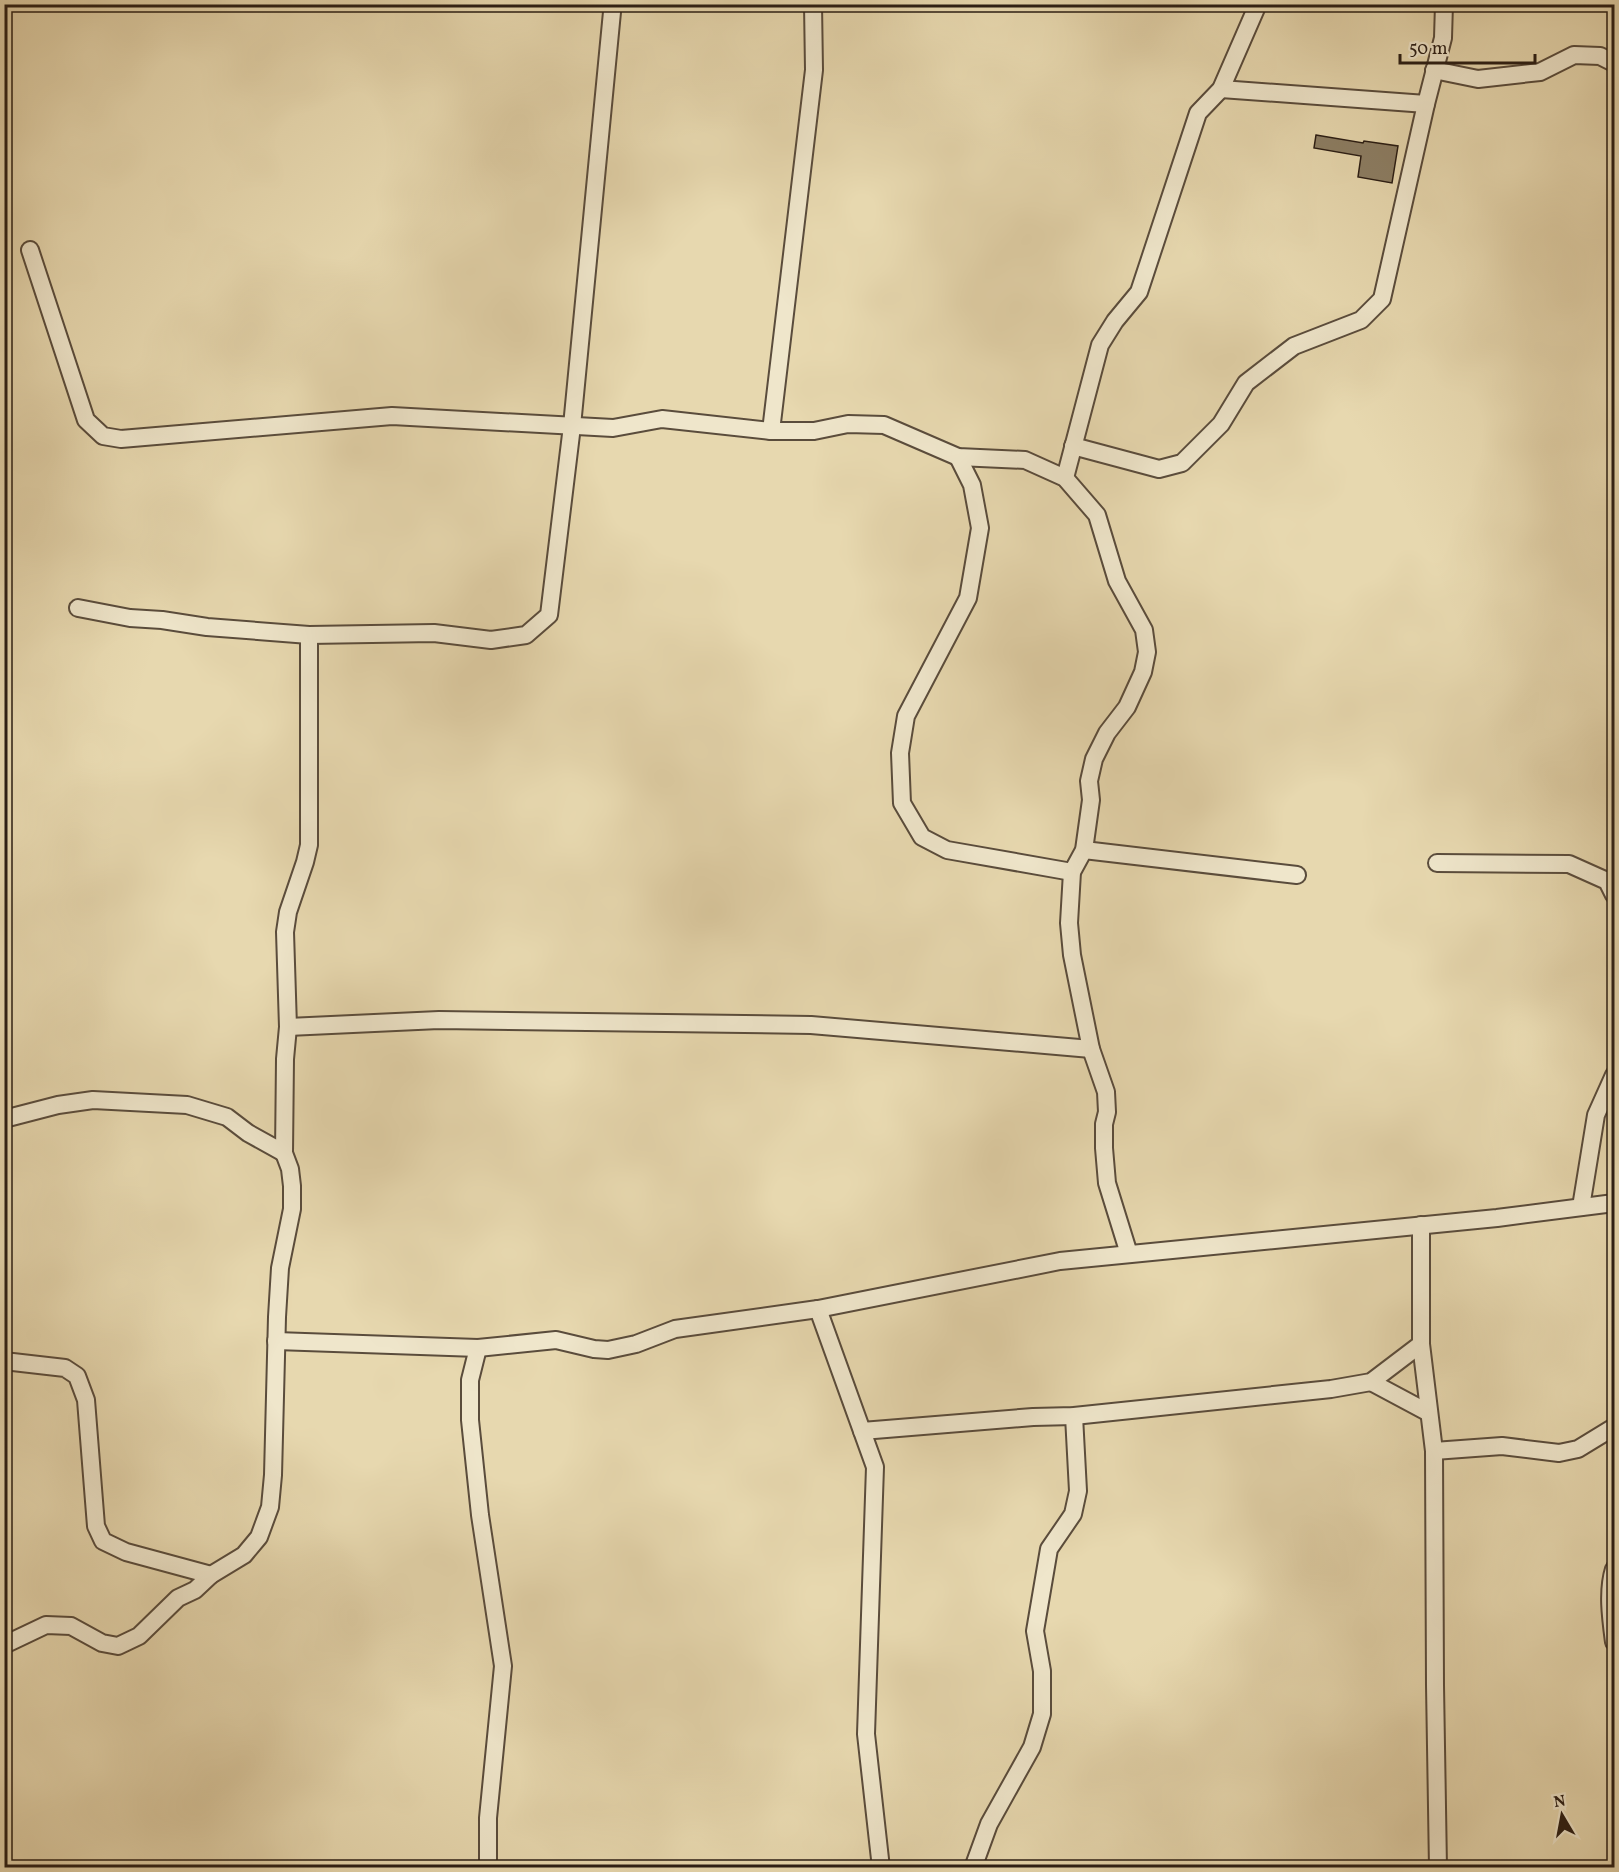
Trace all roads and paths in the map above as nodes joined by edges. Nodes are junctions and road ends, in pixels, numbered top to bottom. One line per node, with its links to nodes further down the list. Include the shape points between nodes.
1 (610, 4): 10 (street)
2 (813, 4): 11 (street, via 814,70)
3 (1258, 4): 7 (street)
4 (1444, 4): 6 (street, via 1443,39)
5 (1614, 63): 6 (street, via 1600,56 1574,55 1540,72 1478,79)
6 (1434, 70): 8 (street)
7 (1221, 88): 8 (street); 12 (street, via 1198,113 1139,292 1100,345)
8 (1426, 104): 12 (street, via 1382,299 1361,320 1294,346 1246,383 1221,424 1182,463 1159,469)
9 (30, 250): 10 (street, via 86,420 103,436 121,439 392,416)
10 (572, 426): 11 (street, via 613,428 662,419); 16 (street, via 549,615 526,635 491,640 434,633)
11 (771, 431): 13 (street, via 884,425)
12 (1073, 446): 14 (street)
13 (958, 458): 14 (street, via 1026,460); 19 (street, via 972,486 980,528 968,598 906,716 900,753 902,803 922,837 947,850)
14 (1065, 478): 17 (street, via 1097,515 1117,581 1144,630 1147,652 1143,672 1126,707 1094,759)
15 (78, 608): 16 (street, via 207,627)
16 (309, 635): 22 (street, via 309,845 285,932)
17 (1084, 850): 19 (street); 20 (street)
18 (1437, 863): 21 (street, via 1569,864 1607,881)
19 (1072, 872): 23 (street, via 1072,955)
20 (1297, 875)
21 (1614, 895)
22 (288, 1027): 23 (street, via 439,1020 811,1025); 26 (street)
23 (1091, 1049): 30 (street, via 1106,1092 1107,1183)
24 (1614, 1076): 28 (street, via 1596,1115)
25 (4, 1119): 26 (street, via 93,1100 187,1105 227,1118)
26 (284, 1153): 32 (street, via 290,1168 292,1209 280,1268)
27 (1614, 1203): 28 (street)
28 (1581, 1207): 29 (street)
29 (1421, 1225): 30 (street); 33 (street)
30 (1129, 1254): 31 (street, via 1060,1261)
31 (818, 1309): 34 (street, via 675,1329 608,1350 556,1340); 40 (street)
32 (276, 1341): 34 (street); 43 (street, via 270,1507 259,1537 244,1555)
33 (1421, 1344): 36 (street); 37 (street)
34 (478, 1348): 46 (street, via 470,1380 470,1420 480,1515 504,1666 488,1818)
35 (4, 1361): 43 (street, via 65,1368 77,1376 86,1400 96,1526 103,1541 126,1552)
36 (1371, 1382): 37 (street); 38 (street)
37 (1429, 1413): 41 (street)
38 (1074, 1416): 40 (street); 48 (street, via 1078,1491 1073,1514 1049,1549 1035,1631 1042,1671 1042,1714 1032,1747 989,1824)
39 (1614, 1427): 41 (street, via 1578,1449 1559,1453 1502,1446)
40 (862, 1431): 47 (street, via 875,1467 866,1734)
41 (1434, 1451): 49 (street)
42 (1614, 1569): 44 (street, via 1610,1616)
43 (211, 1575): 45 (street, via 195,1590 178,1598 139,1636 118,1646 102,1643 70,1626 45,1625)
44 (1614, 1642)
45 (4, 1645)
46 (488, 1868)
47 (881, 1868)
48 (973, 1868)
49 (1438, 1868)

